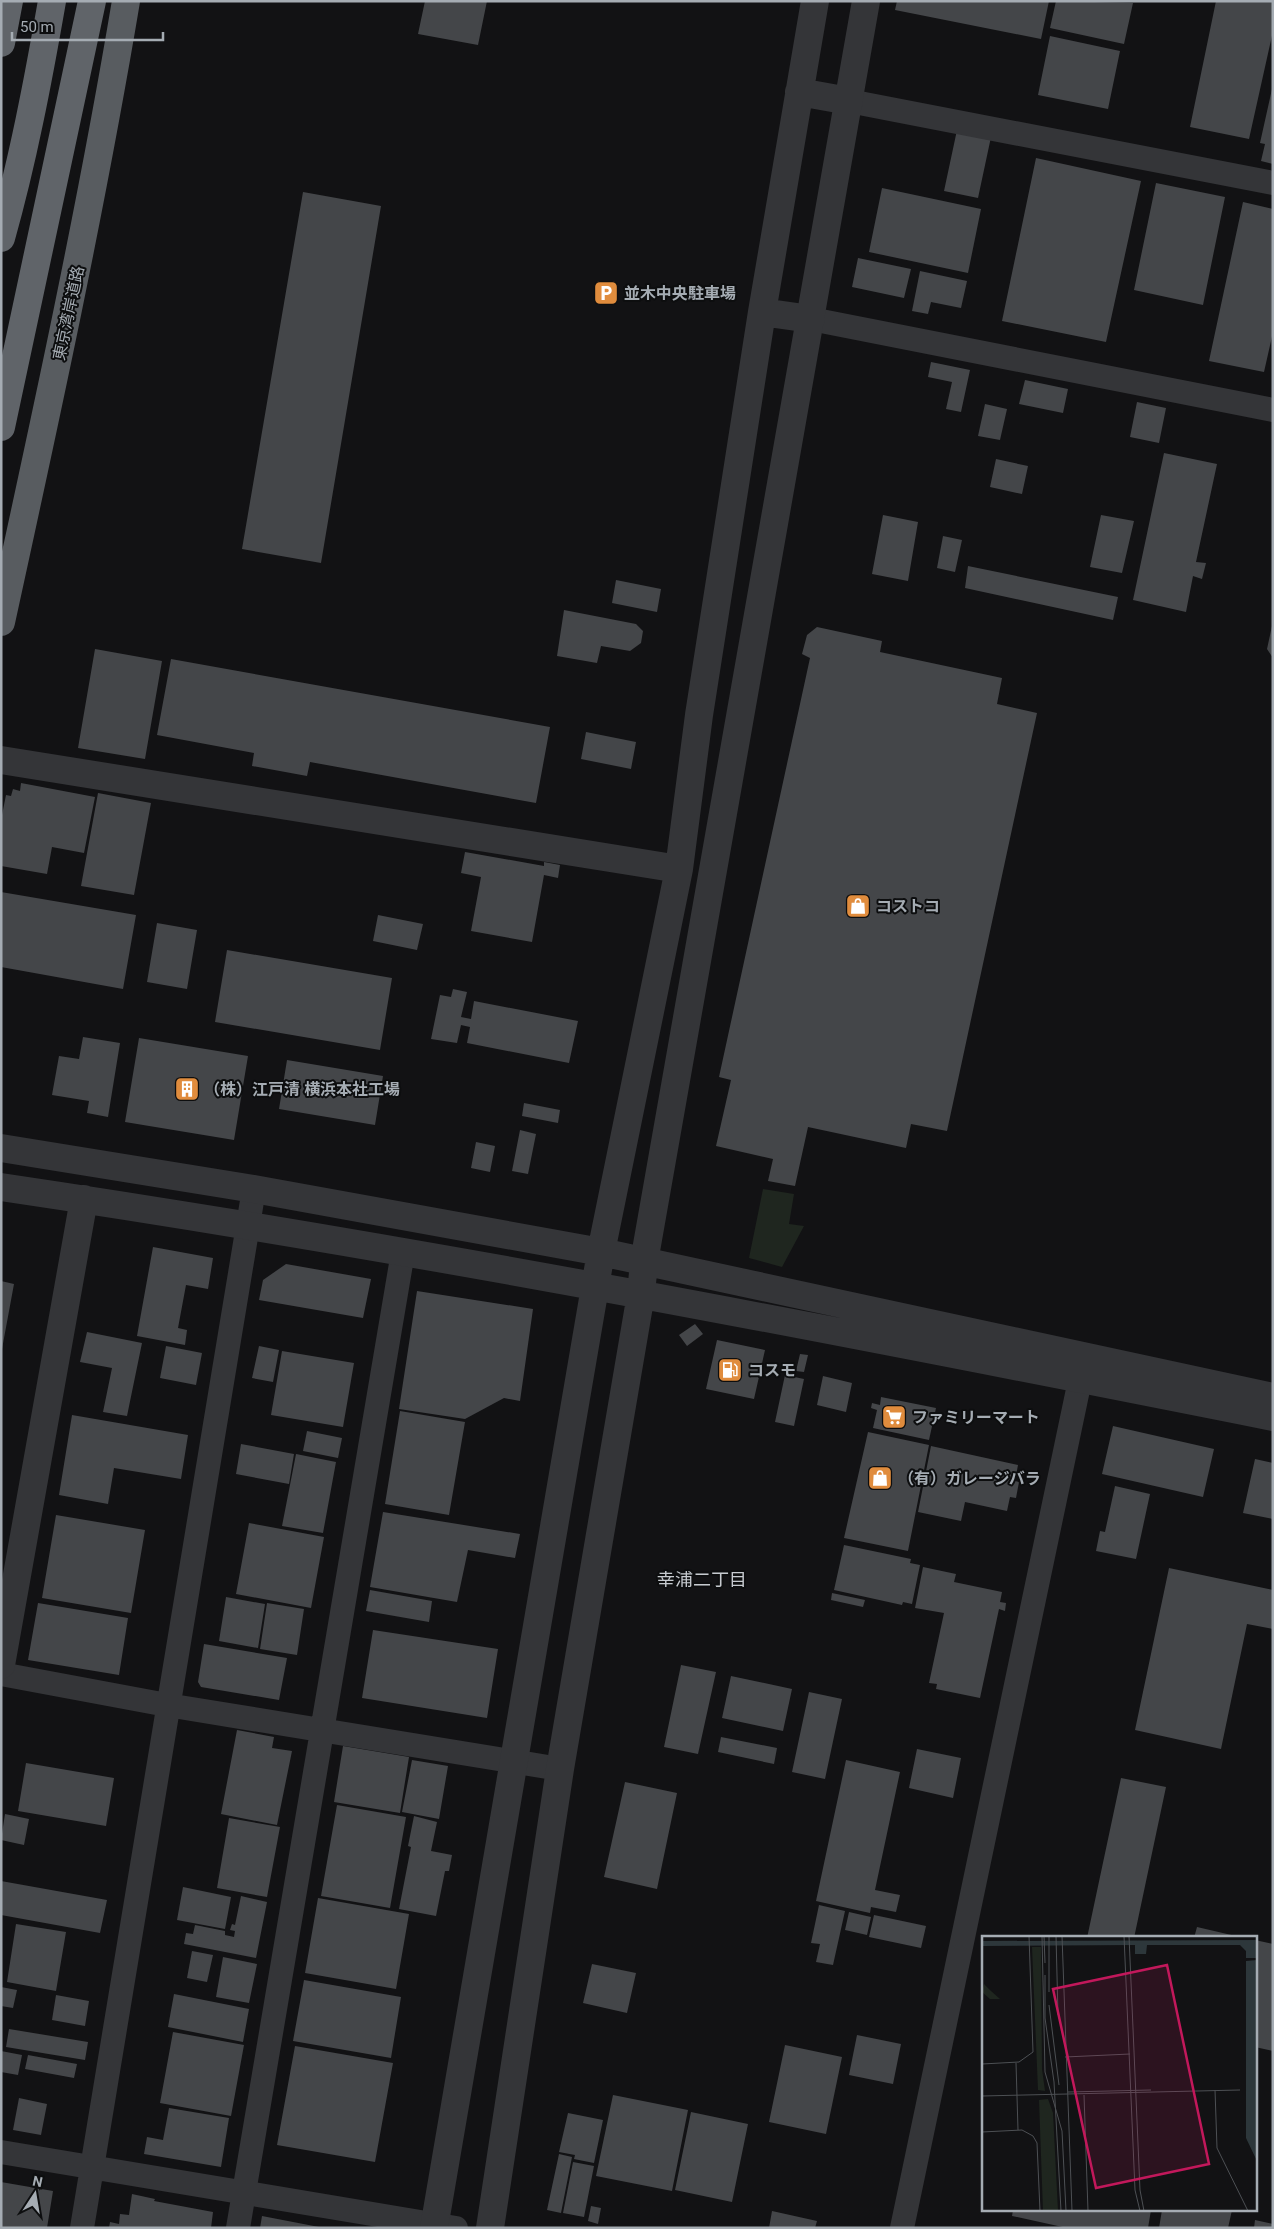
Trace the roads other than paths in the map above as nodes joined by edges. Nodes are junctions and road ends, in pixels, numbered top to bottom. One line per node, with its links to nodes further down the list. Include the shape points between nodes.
1 (9, 1): 7 (highway)
2 (52, 1): 11 (highway, via 37,87)
3 (92, 1): 15 (highway)
4 (126, 1): 16 (highway, 東京湾岸道路, via 85,230)
5 (815, 1): 8 (street)
6 (866, 1): 9 (street)
7 (1, 43)
8 (800, 92): 9 (street); 12 (street)
9 (849, 100): 10 (street); 13 (street)
10 (1273, 183)
11 (1, 238)
12 (762, 312): 13 (street); 18 (street)
13 (811, 319): 14 (street); 26 (street)
14 (1273, 410)
15 (1, 427)
16 (1, 622)
17 (1, 760): 18 (street)
18 (679, 869): 25 (street)
19 (1, 1148): 21 (street)
20 (1, 1187): 22 (street)
21 (254, 1189): 23 (street); 25 (street)
22 (84, 1199): 23 (street); 32 (street)
23 (248, 1225): 24 (street); 34 (street)
24 (403, 1252): 27 (street); 35 (street)
25 (601, 1252): 26 (street); 27 (street)
26 (644, 1262): 28 (street); 29 (street)
27 (595, 1287): 28 (street); 36 (street)
28 (641, 1294): 29 (street); 37 (street)
29 (1083, 1368): 30 (street); 31 (street); 45 (street)
30 (1273, 1398)
31 (1273, 1417)
32 (1, 1665)
33 (1, 1674): 34 (street)
34 (167, 1705): 35 (street); 39 (street)
35 (321, 1730): 36 (street); 40 (street)
36 (514, 1761): 37 (street); 41 (street)
37 (560, 1769): 44 (street)
38 (1, 2152): 39 (street)
39 (92, 2168): 40 (street); 42 (street)
40 (244, 2191): 41 (street); 43 (street)
41 (442, 2227)
42 (82, 2228)
43 (238, 2228)
44 (490, 2228)
45 (902, 2228)

